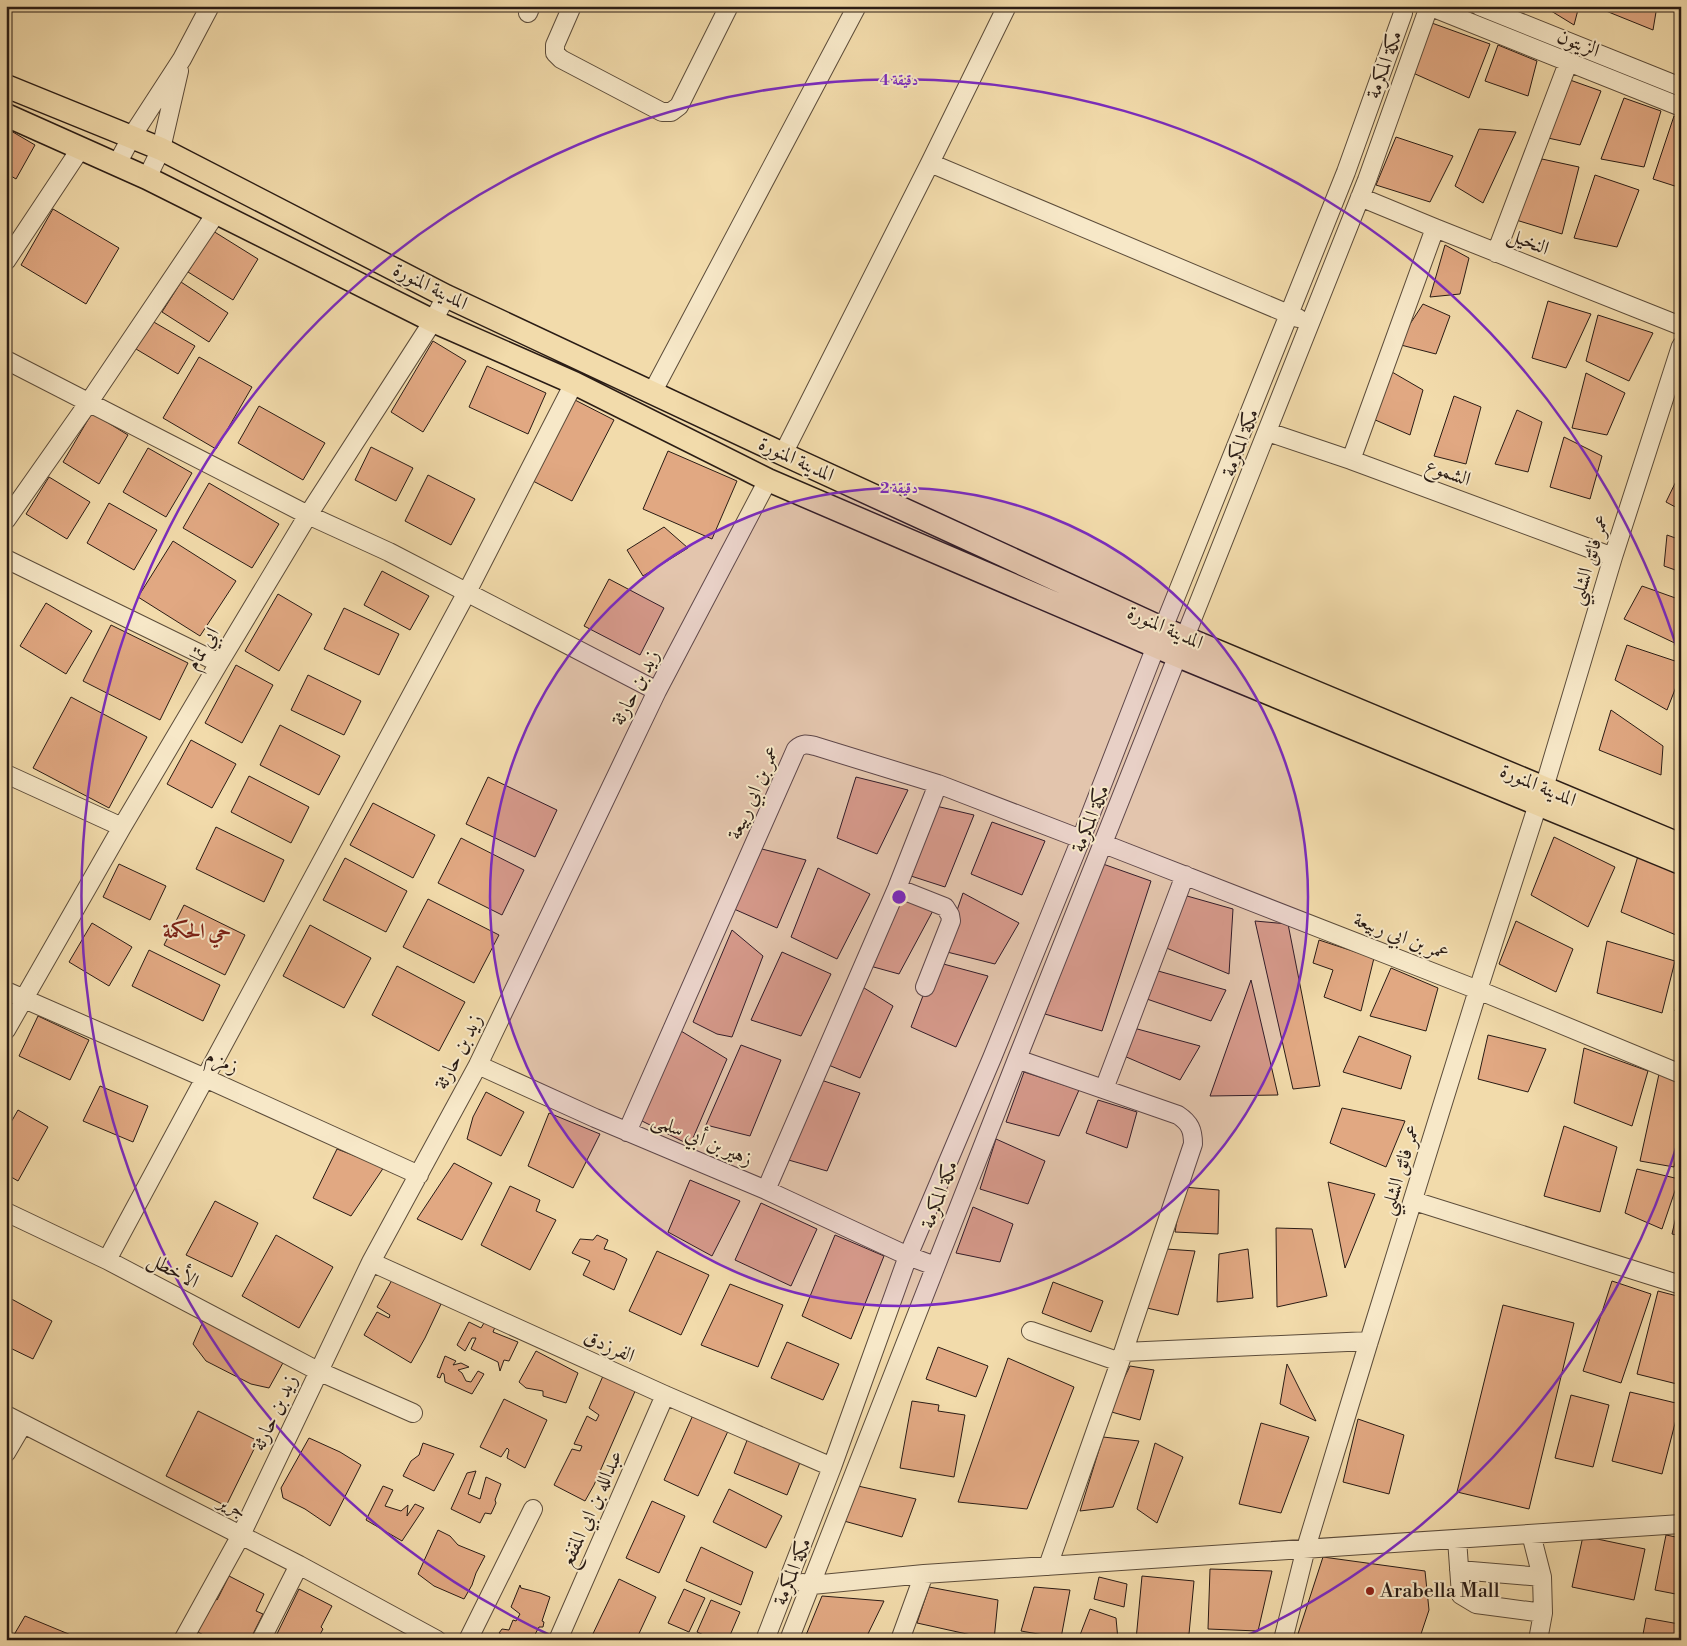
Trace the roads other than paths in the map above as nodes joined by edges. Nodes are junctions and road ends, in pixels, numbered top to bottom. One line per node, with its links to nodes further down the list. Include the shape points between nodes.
1 (210, 6): 9 (street)
2 (572, 6): 3 (street, via 555,45 555,53 560,59 662,112 671,112 679,106)
3 (729, 6)
4 (857, 6): 34 (street)
5 (1006, 6): 18 (street)
6 (1479, 6): 12 (street)
7 (1430, 8): 8 (street, via 1415,16); 10 (street, الزيتون); 21 (street, مكة المكرمة)
8 (1399, 9): 27 (street, مكة المكرمة, via 1346,172)
9 (182, 59): 15 (street); 17 (street)
10 (1568, 63): 13 (street, الزيتون); 24 (street)
11 (6, 86): 15 (main road, المدينة المنورة)
12 (1681, 87)
13 (1681, 107)
14 (6, 114): 16 (main road)
15 (132, 136): 17 (main road, المدينة المنورة); 19 (street)
16 (81, 148): 19 (main road); 25 (street)
17 (161, 148): 20 (street); 26 (main road, المدينة المنورة)
18 (930, 163): 27 (street); 37 (street)
19 (117, 164): 20 (main road)
20 (147, 178): 22 (main road)
21 (1360, 196): 23 (street, النخيل); 29 (street, مكة المكرمة)
22 (217, 212): 28 (main road); 35 (street)
23 (1435, 228): 24 (street, النخيل); 38 (street)
24 (1496, 252): 30 (street, النخيل)
25 (6, 261)
26 (446, 296): 28 (street, ابي تمام); 34 (main road, المدينة المنورة)
27 (1289, 314): 29 (street); 45 (street, مكة المكرمة)
28 (433, 321): 33 (main road); 40 (street, ابي تمام)
29 (1310, 324): 36 (street, مكة المكرمة)
30 (1681, 326)
31 (1681, 346): 42 (street, عمر فائق الشلبي)
32 (6, 360): 35 (street)
33 (574, 383): 39 (main road); 44 (street)
34 (652, 393): 37 (main road, المدينة المنورة)
35 (90, 402): 40 (street); 41 (street)
36 (1268, 432): 38 (street, الشموع); 46 (street, مكة المكرمة)
37 (783, 454): 45 (main road, المدينة المنورة)
38 (1351, 460): 42 (street, الشموع)
39 (768, 480): 45 (main road); 48 (street, زيد بن حارثة)
40 (308, 515): 44 (street); 47 (street, ابي تمام)
41 (6, 520)
42 (1613, 557): 51 (street, عمر فائق الشلبي)
43 (6, 559): 47 (street)
44 (468, 592): 48 (street); 67 (street)
45 (1160, 638): 46 (main road); 53 (street, مكة المكرمة)
46 (1182, 647): 51 (main road); 54 (street, مكة المكرمة)
47 (219, 663): 52 (street, ابي تمام)
48 (657, 691): 65 (street, زيد بن حارثة)
49 (6, 774): 52 (street)
50 (938, 784): 53 (street, عمر بن ابي ربيعة); 58 (street); 69 (street, عمر بن ابي ربيعة, via 815,746 806,744 796,749)
51 (1541, 796): 55 (main road, المدينة المنورة); 56 (main road); 60 (street, عمر فائق الشلبي)
52 (122, 826): 62 (street, ابي تمام)
53 (1082, 839): 74 (street, مكة المكرمة)
54 (1104, 844): 57 (street, عمر بن ابي ربيعة); 64 (street, مكة المكرمة)
55 (1681, 845)
56 (1681, 863)
57 (1185, 875): 60 (street, عمر بن ابي ربيعة); 68 (street)
58 (897, 888): 59 (street, via 945,907 950,915 951,921); 71 (street)
59 (925, 987)
60 (1478, 990): 66 (street, عمر بن ابي ربيعة); 72 (street, عمر فائق الشلبي)
61 (6, 991): 62 (street, زمزم)
62 (24, 1000): 63 (street, ابي تمام); 67 (street, زمزم)
63 (6, 1030)
64 (1017, 1059): 68 (street); 77 (street, مكة المكرمة)
65 (478, 1065): 69 (street, زهير بن أبي سلمى); 70 (street, زيد بن حارثة)
66 (1681, 1074)
67 (205, 1078): 70 (street, زمزم); 75 (street)
68 (1104, 1089): 81 (street, via 1178,1115 1188,1122 1193,1132 1193,1144)
69 (628, 1132): 71 (street, زهير بن أبي سلمى)
70 (419, 1175): 76 (street, زيد بن حارثة)
71 (766, 1190): 74 (street, زهير بن أبي سلمى)
72 (1414, 1201): 78 (street); 80 (street, عمر فائق الشلبي)
73 (6, 1212): 75 (street, الأخطل)
74 (908, 1256): 77 (street, زهير بن أبي سلمى); 88 (street, مكة المكرمة)
75 (107, 1260): 82 (street, الأخطل)
76 (371, 1262): 82 (street, زيد بن حارثة); 83 (street, الفرزدق)
77 (935, 1266): 101 (street, مكة المكرمة)
78 (1681, 1285)
79 (1031, 1331): 81 (street)
80 (1369, 1341): 81 (street); 94 (street, عمر فائق الشلبي)
81 (1122, 1357): 96 (street)
82 (318, 1371): 84 (street, الأخطل); 92 (street, زيد بن حارثة)
83 (665, 1395): 88 (street, الفرزدق); 107 (street, عبدالله بن ابي المقفع)
84 (413, 1413)
85 (6, 1415): 86 (street, جرير)
86 (23, 1424): 87 (street); 92 (street, جرير)
87 (6, 1453)
88 (832, 1467): 100 (street, مكة المكرمة)
89 (533, 1509): 106 (street)
90 (1681, 1524): 91 (street)
91 (1531, 1534): 93 (street); 99 (street)
92 (240, 1535): 95 (street, جرير); 103 (street, زيد بن حارثة)
93 (1457, 1538): 94 (street); 97 (street)
94 (1306, 1548): 96 (street); 111 (street, عمر فائق الشلبي)
95 (299, 1565): 104 (street); 105 (street, جرير)
96 (1048, 1566): 98 (street)
97 (1459, 1570): 99 (street); 102 (street, via 1460,1595 1476,1604)
98 (924, 1574): 101 (street); 110 (street)
99 (1542, 1577): 102 (street)
100 (788, 1580): 101 (street); 108 (street, مكة المكرمة)
101 (812, 1585): 109 (street, مكة المكرمة)
102 (1543, 1613): 112 (street)
103 (183, 1640)
104 (261, 1640)
105 (437, 1640)
106 (468, 1640)
107 (558, 1640)
108 (764, 1640)
109 (789, 1640)
110 (900, 1640)
111 (1283, 1640)
112 (1538, 1640)

